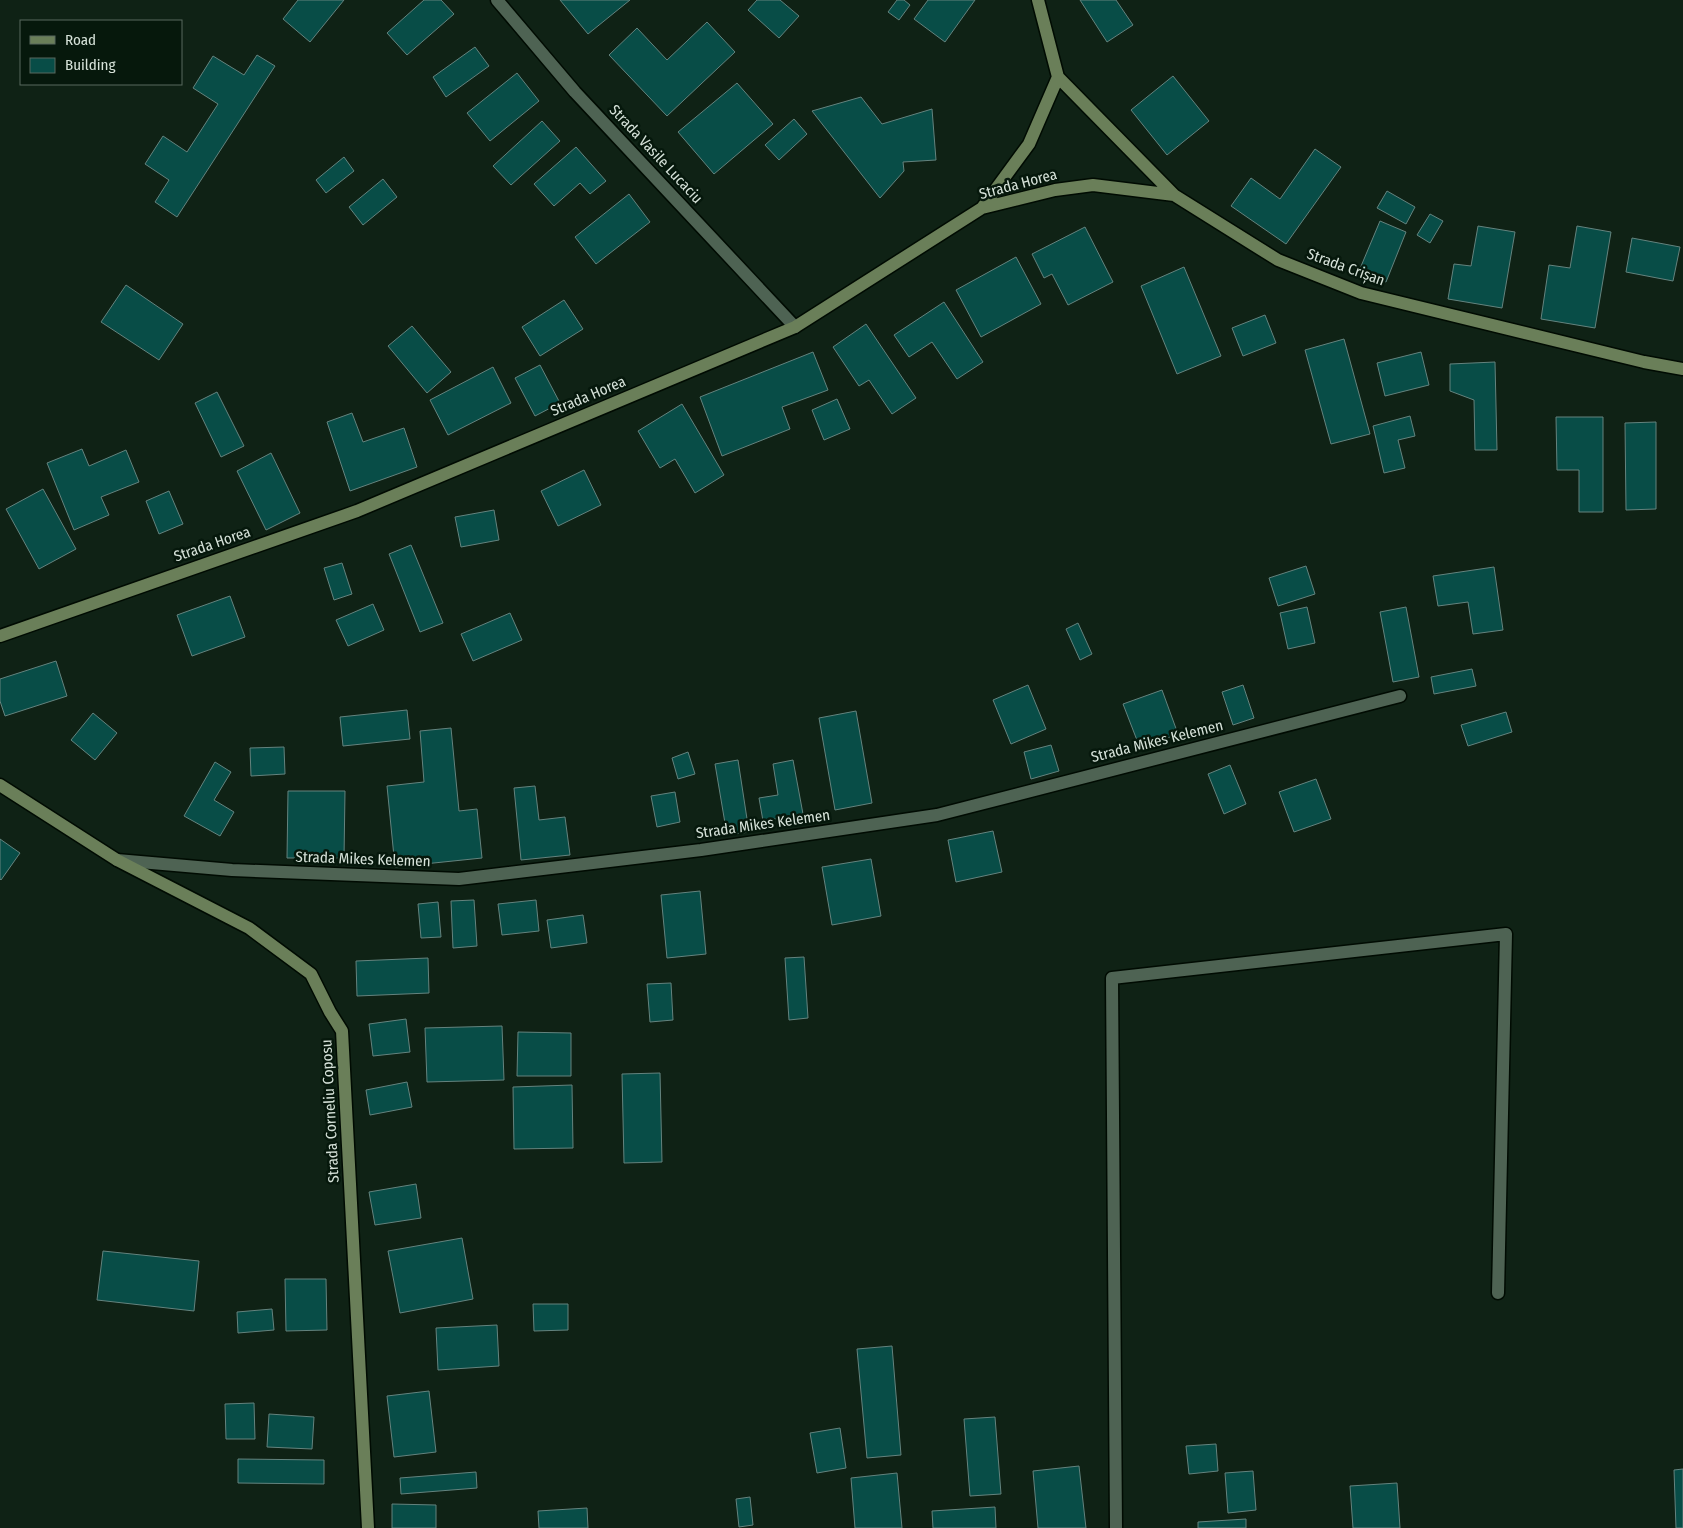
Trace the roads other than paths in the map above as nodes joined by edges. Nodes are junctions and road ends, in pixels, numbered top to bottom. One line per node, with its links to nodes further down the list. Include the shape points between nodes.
1 (497, 0): 6 (street, Strada Vasile Lucaciu, via 575,92)
2 (1038, 0): 3 (street)
3 (1058, 77): 4 (street, Strada Crișan); 5 (street, via 1029,144)
4 (1174, 195): 5 (street, Strada Horea, via 1093,185 1055,190); 7 (street, Strada Crișan, via 1278,260 1361,293)
5 (982, 208): 6 (street, Strada Horea)
6 (795, 327): 8 (street, Strada Horea, via 357,511)
7 (1683, 369)
8 (0, 636)
9 (1400, 696): 11 (street, Strada Mikes Kelemen, via 937,814 691,851 459,879 232,870)
10 (0, 785): 11 (street, Strada Corneliu Coposu)
11 (117, 860): 13 (street, Strada Corneliu Coposu, via 249,928 311,974 342,1031)
12 (1498, 1292): 14 (street, via 1506,934 1112,978)
13 (368, 1528)
14 (1116, 1528)

